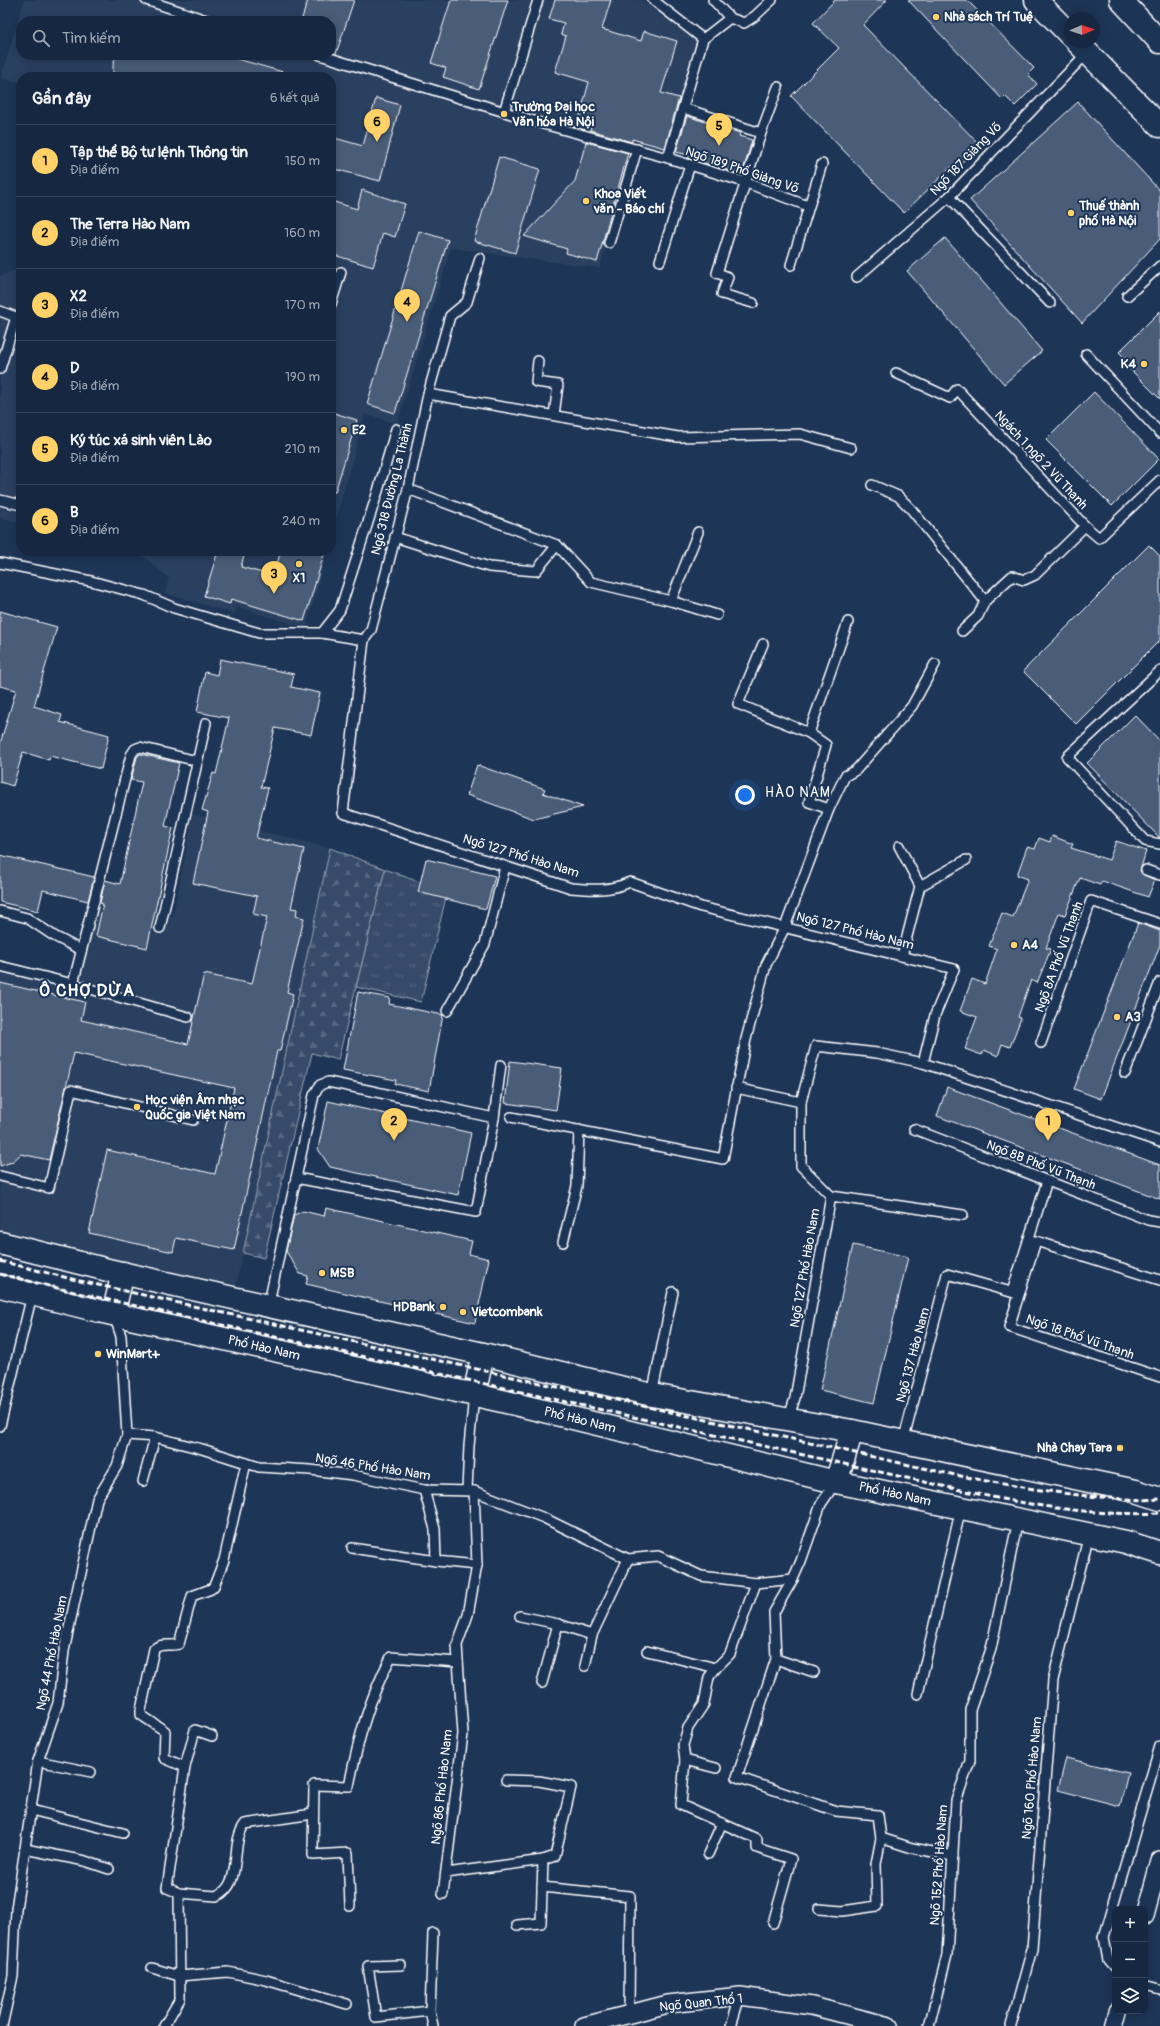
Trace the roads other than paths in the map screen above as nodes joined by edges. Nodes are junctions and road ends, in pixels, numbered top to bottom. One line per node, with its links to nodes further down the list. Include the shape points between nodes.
1 (538, 0): 18 (lane)
2 (653, 0): 11 (lane)
3 (714, 0): 9 (lane)
4 (772, 0): 9 (lane, via 744,23)
5 (1036, 0): 10 (main road)
6 (1121, 0): 12 (main road)
7 (147, 1): 8 (lane)
8 (194, 16)
9 (730, 18): 11 (lane)
10 (1064, 29)
11 (703, 39): 17 (lane, Ngõ 189 Phố Giảng Võ)
12 (1160, 42)
13 (1081, 48): 26 (lane, Ngõ 187 Giảng Võ)
14 (1083, 48): 19 (main road)
15 (336, 60): 18 (lane, Ngõ 189 Phố Giảng Võ)
16 (778, 87): 20 (lane)
17 (683, 108): 20 (lane); 22 (lane, Ngõ 189 Phố Giảng Võ)
18 (504, 112): 21 (lane, Ngõ 189 Phố Giảng Võ)
19 (1160, 125)
20 (761, 133): 25 (lane)
21 (637, 149): 22 (lane, Ngõ 189 Phố Giảng Võ); 28 (lane)
22 (668, 158): 24 (lane, Ngõ 189 Phố Giảng Võ)
23 (822, 164): 27 (lane, Ngõ 189 Phố Giảng Võ)
24 (690, 165): 25 (lane, Ngõ 189 Phố Giảng Võ); 30 (lane)
25 (744, 182): 27 (lane, Ngõ 189 Phố Giảng Võ); 37 (lane, via 717,273 728,277 722,294)
26 (949, 197): 34 (lane, Ngõ 187 Giảng Võ); 38 (lane)
27 (808, 206): 31 (lane, Ngõ 189 Phố Giảng Võ)
28 (609, 243)
29 (480, 258): 46 (lane, Ngõ 318 Đường La Thành, via 467,302 450,316)
30 (660, 261)
31 (791, 265)
32 (1160, 266): 36 (lane)
33 (341, 272): 35 (lane)
34 (857, 278)
35 (336, 288)
36 (1127, 296)
37 (753, 303)
38 (1050, 303)
39 (0, 311): 40 (lane)
40 (16, 317)
41 (16, 326): 44 (lane)
42 (1086, 354): 49 (lane)
43 (538, 361): 47 (lane, via 536,382 558,385)
44 (0, 369)
45 (896, 373): 56 (lane, Ngách 1 ngõ 2 Vũ Thạnh, via 950,398 957,389)
46 (428, 394): 47 (lane); 53 (lane, Ngõ 318 Đường La Thành)
47 (554, 415): 50 (lane, via 678,438 800,434)
48 (396, 429): 66 (lane, via 340,610)
49 (1160, 433)
50 (851, 448)
51 (1160, 480): 56 (lane, Ngách 1 ngõ 2 Vũ Thạnh, via 1099,538)
52 (872, 485): 62 (lane, via 898,496 911,509)
53 (408, 489): 58 (lane, Ngõ 318 Đường La Thành); 59 (lane)
54 (0, 500): 55 (lane)
55 (16, 504)
56 (1086, 526): 62 (lane, via 1035,575 1024,580 1012,576)
57 (698, 532): 61 (lane)
58 (395, 537): 59 (lane, via 489,567 536,571); 67 (lane, Ngõ 318 Đường La Thành, via 371,630)
59 (557, 545): 61 (lane, via 591,582)
60 (0, 563): 66 (lane, via 144,595 174,608 259,633)
61 (672, 601): 63 (lane)
62 (985, 601): 65 (lane, via 978,616)
63 (717, 615)
64 (848, 622): 72 (lane)
65 (962, 631)
66 (322, 633): 67 (lane)
67 (364, 640): 78 (lane, Ngõ 127 Phố Hào Nam, via 343,813)
68 (763, 644): 72 (lane, via 738,704)
69 (935, 664): 74 (lane, via 912,706 856,770 845,776)
70 (1160, 670): 75 (lane, via 1067,757 1145,841)
71 (206, 723): 73 (lane)
72 (809, 733): 74 (lane, via 826,745 809,802)
73 (197, 761): 85 (lane); 86 (lane, via 140,747 131,755)
74 (829, 809): 84 (lane)
75 (1160, 844)
76 (899, 846): 81 (lane)
77 (966, 860): 81 (lane)
78 (505, 867): 84 (lane, Ngõ 127 Phố Hào Nam, via 571,888 603,890 630,882 701,907); 91 (lane, via 485,944)
79 (1146, 870): 80 (lane)
80 (1160, 875)
81 (920, 886): 87 (lane)
82 (0, 911): 86 (lane, via 27,918)
83 (1160, 924): 93 (lane, Ngõ 8A Phố Vũ Thạnh, via 1091,901)
84 (785, 927): 87 (lane, Ngõ 127 Phố Hào Nam); 97 (lane, via 766,966)
85 (160, 928)
86 (81, 950): 90 (lane)
87 (902, 956): 94 (lane, Ngõ 127 Phố Hào Nam, via 954,969 935,1015)
88 (0, 966): 90 (lane)
89 (1160, 982): 96 (lane)
90 (73, 984): 92 (lane)
91 (447, 1011)
92 (188, 1017)
93 (1041, 1043)
94 (923, 1063): 98 (lane, Ngõ 127 Phố Hào Nam, via 877,1053 816,1046); 104 (lane)
95 (501, 1065): 100 (lane)
96 (1125, 1073)
97 (736, 1088): 98 (lane); 103 (lane, via 723,1159)
98 (801, 1102): 108 (lane, Ngõ 127 Phố Hào Nam, via 801,1166)
99 (511, 1117): 103 (lane)
100 (494, 1118): 106 (lane, via 328,1082 320,1085 314,1095); 106 (lane, via 476,1212)
101 (194, 1120): 105 (lane, via 71,1090 49,1188)
102 (914, 1129): 107 (lane, Ngõ 8B Phố Vũ Thạnh)
103 (579, 1130): 111 (lane, via 577,1186)
104 (1160, 1142)
105 (0, 1176)
106 (296, 1178): 119 (lane)
107 (1047, 1181): 110 (lane, Ngõ 8B Phố Vũ Thạnh, via 1148,1220); 117 (lane)
108 (831, 1196): 109 (lane); 125 (lane, Ngõ 127 Phố Hào Nam, via 795,1398)
109 (963, 1215)
110 (1160, 1222)
111 (563, 1242)
112 (0, 1243): 113 (main road)
113 (123, 1273): 119 (main road); 120 (main road)
114 (1160, 1280): 117 (lane, Ngõ 18 Phố Vũ Thạnh, via 1036,1241)
115 (0, 1286): 118 (main road, Phố Hào Nam)
116 (673, 1292): 124 (lane)
117 (1015, 1293): 122 (lane, Ngõ 18 Phố Vũ Thạnh, via 1009,1327); 130 (lane, Ngõ 137 Hào Nam, via 947,1274)
118 (32, 1295): 120 (main road, Phố Hào Nam); 126 (lane)
119 (268, 1306): 121 (main road)
120 (113, 1314): 123 (main road, Phố Hào Nam); 128 (lane, Ngõ 44 Phố Hào Nam, via 121,1336)
121 (483, 1354): 123 (main road); 124 (main road)
122 (1160, 1377)
123 (474, 1395): 133 (main road, Phố Hào Nam); 135 (lane, Ngõ 86 Phố Hào Nam, via 469,1446)
124 (652, 1395): 125 (main road)
125 (788, 1420): 127 (main road)
126 (0, 1426)
127 (852, 1431): 130 (main road); 133 (main road)
128 (127, 1435): 129 (lane, Ngõ 46 Phố Hào Nam); 161 (lane, Ngõ 44 Phố Hào Nam, via 117,1466 97,1499 64,1651 58,1703)
129 (155, 1437): 131 (lane, Ngõ 46 Phố Hào Nam); 132 (lane)
130 (903, 1442): 136 (main road, via 1136,1491)
131 (246, 1463): 134 (lane, Ngõ 46 Phố Hào Nam, via 259,1467 353,1475); 162 (lane, via 224,1560 214,1586 192,1596 179,1644 160,1645 154,1648 141,1710 141,1715 165,1731 164,1758)
132 (143, 1481)
133 (836, 1482): 137 (main road, Phố Hào Nam); 145 (lane, via 821,1504)
134 (424, 1490): 135 (lane, Ngõ 46 Phố Hào Nam); 143 (lane, via 435,1529)
135 (470, 1491): 142 (lane, Ngõ 46 Phố Hào Nam, via 544,1518); 144 (lane, Ngõ 86 Phố Hào Nam)
136 (1160, 1499)
137 (961, 1508): 138 (main road, Phố Hào Nam); 157 (lane)
138 (1018, 1520): 139 (main road, Phố Hào Nam); 173 (lane, Ngõ 152 Phố Hào Nam, via 991,1649 970,1710 970,1761 956,1801)
139 (1089, 1534): 141 (main road, Phố Hào Nam); 205 (lane, Ngõ 160 Phố Hào Nam, via 1053,1680 1032,1949)
140 (352, 1548): 143 (lane)
141 (1160, 1553)
142 (628, 1559): 146 (lane, via 658,1556 701,1576); 149 (lane)
143 (436, 1560): 144 (lane)
144 (477, 1565): 152 (lane, Ngõ 86 Phố Hào Nam, via 468,1615 457,1645)
145 (793, 1579): 146 (lane); 151 (lane, via 774,1612)
146 (756, 1582): 154 (lane, via 730,1654)
147 (520, 1616): 148 (lane)
148 (558, 1624): 149 (lane); 156 (lane)
149 (592, 1635): 153 (lane)
150 (647, 1651): 154 (lane)
151 (776, 1659): 155 (lane); 170 (lane, via 736,1776 836,1811 878,1815)
152 (458, 1662): 167 (lane, via 391,1657 375,1688 360,1733 349,1786 314,1784); 177 (lane, Ngõ 86 Phố Hào Nam, via 463,1734)
153 (585, 1666)
154 (716, 1668): 160 (lane, via 709,1677 704,1704 688,1728 683,1745)
155 (814, 1672)
156 (542, 1683)
157 (918, 1694)
158 (212, 1736): 162 (lane, via 195,1730)
159 (1160, 1746): 188 (lane, via 1104,1937 1108,1960)
160 (685, 1760): 163 (lane); 168 (lane, via 681,1805)
161 (38, 1761): 164 (lane); 166 (lane, Ngõ 44 Phố Hào Nam)
162 (185, 1768): 179 (lane, via 167,1888)
163 (716, 1768)
164 (91, 1772)
165 (506, 1780): 174 (lane, via 539,1781 571,1787 555,1856)
166 (30, 1810): 169 (lane); 171 (lane, Ngõ 44 Phố Hào Nam)
167 (313, 1814): 179 (lane, via 245,1824 227,1889 216,1896); 181 (lane, via 313,1855 348,1854)
168 (722, 1823): 172 (lane); 184 (lane, via 757,1840 757,1848 791,1859)
169 (123, 1833)
170 (881, 1838): 173 (lane, via 912,1848); 183 (lane, via 876,1864 877,1906 842,1911)
171 (25, 1849): 176 (lane); 198 (lane, Ngõ 44 Phố Hào Nam, via 16,1910 13,1976)
172 (708, 1854)
173 (953, 1856): 204 (lane, Ngõ 152 Phố Hào Nam, via 947,1955)
174 (543, 1860): 177 (lane); 178 (lane)
175 (1160, 1860): 182 (street)
176 (109, 1868)
177 (446, 1873): 180 (lane, Ngõ 86 Phố Hào Nam)
178 (542, 1887): 185 (lane, via 541,1923); 196 (lane, via 630,1896)
179 (179, 1893): 190 (lane)
180 (443, 1894)
181 (350, 1906)
182 (1148, 1906)
183 (819, 1909)
184 (773, 1923)
185 (517, 1925)
186 (433, 1932): 195 (lane)
187 (401, 1965): 195 (lane, via 368,1966 376,2017)
188 (1112, 1965)
189 (152, 1968): 190 (lane)
190 (179, 1976): 194 (lane, via 228,1972 266,1980); 199 (lane, via 180,1999)
191 (1148, 1987): 192 (lane)
192 (1160, 1990)
193 (740, 1996): 196 (street, Ngõ Quan Thổ 1, via 668,2004); 202 (lane); 203 (street, Ngõ Quan Thổ 1, via 812,2006)
194 (347, 2004)
195 (430, 2011): 200 (lane)
196 (629, 2014): 201 (street, Ngõ Quan Thổ 1)
197 (1117, 2014): 206 (street)
198 (2, 2026)
199 (164, 2026)
200 (433, 2026)
201 (584, 2026)
202 (731, 2026)
203 (889, 2026)
204 (929, 2026)
205 (1011, 2026)
206 (1114, 2026)

